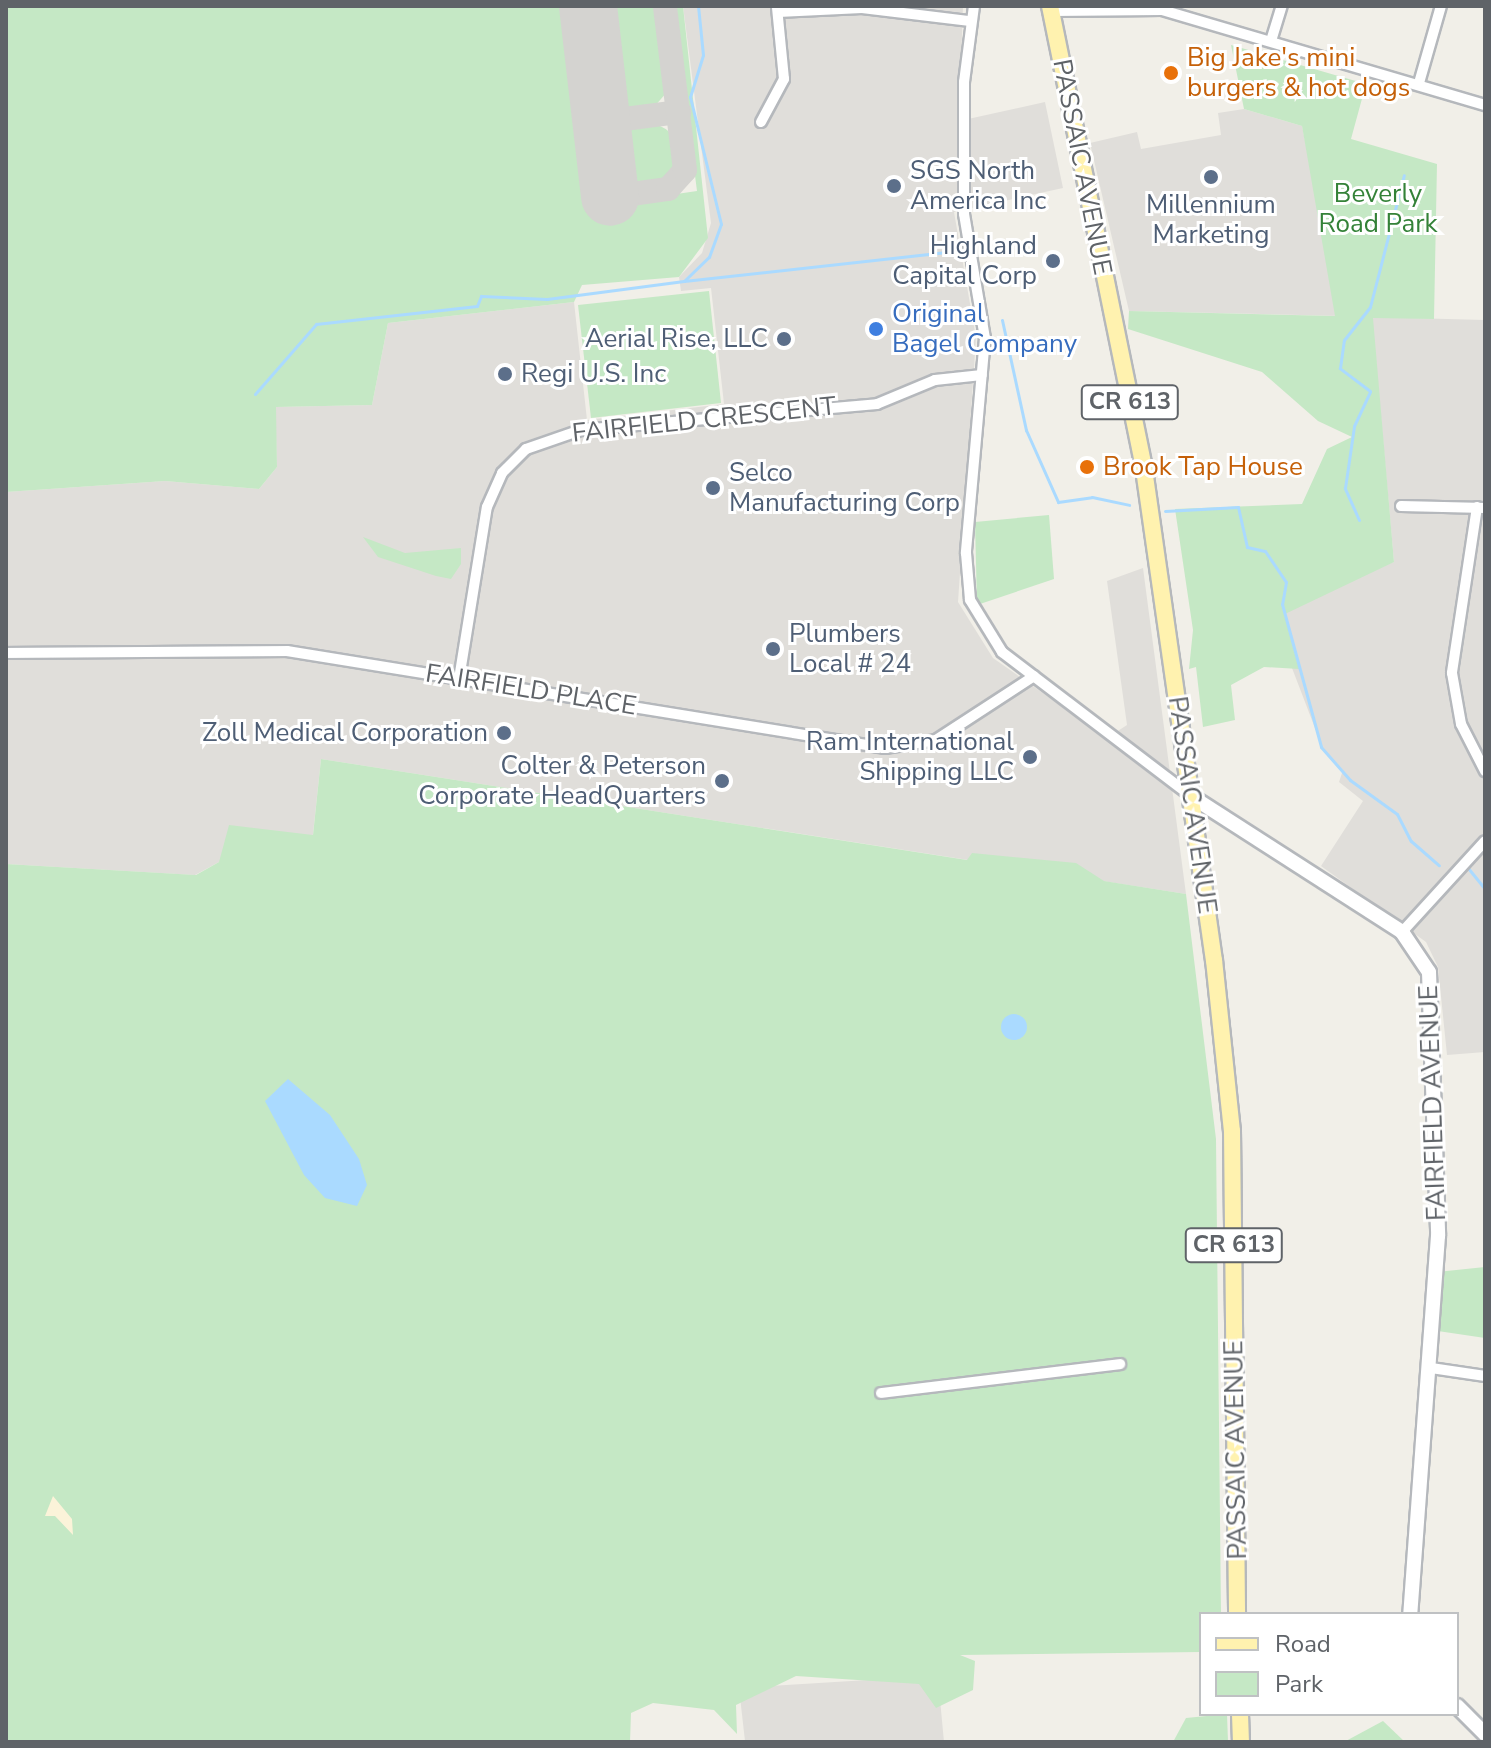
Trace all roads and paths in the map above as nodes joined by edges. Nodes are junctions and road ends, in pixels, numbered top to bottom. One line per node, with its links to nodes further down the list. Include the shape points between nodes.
1 (974, 6): 6 (street, FAIRFIELD AVENUE)
2 (1282, 6): 7 (street)
3 (1441, 6): 8 (street)
4 (778, 9): 6 (street, via 848,7); 10 (street, via 784,79)
5 (1050, 9): 7 (street, via 1162,10); 18 (main road, PASSAIC AVENUE / CR 613, via 1144,469)
6 (970, 21): 11 (street, FAIRFIELD AVENUE, via 964,214 985,338)
7 (1271, 41): 8 (street)
8 (1419, 83): 9 (street)
9 (1485, 105)
10 (761, 122)
11 (982, 375): 15 (street, FAIRFIELD AVENUE, via 967,582 985,632); 16 (street, FAIRFIELD CRESCENT, via 935,380 877,404 581,430 526,449 500,475 487,507)
12 (1401, 506): 13 (street)
13 (1481, 508): 17 (street, via 1452,673 1461,724)
14 (6, 653): 16 (street, FAIRFIELD PLACE, via 240,649)
15 (1034, 676): 16 (street, FAIRFIELD PLACE, via 936,740 885,748); 18 (street, FAIRFIELD AVENUE)
16 (459, 679)
17 (1485, 771)
18 (1192, 797): 20 (street, FAIRFIELD AVENUE); 25 (main road, PASSAIC AVENUE / CR 613, via 1232,1131)
19 (1485, 841): 20 (street)
20 (1402, 932): 22 (street, FAIRFIELD AVENUE, via 1429,972 1435,1040 1439,1187)
21 (1120, 1364): 24 (street)
22 (1431, 1368): 23 (street); 26 (street, FAIRFIELD AVENUE)
23 (1485, 1376)
24 (881, 1393)
25 (1237, 1612)
26 (1410, 1612)
27 (1459, 1708): 29 (street)
28 (1240, 1716): 30 (main road)
29 (1485, 1734)
30 (1241, 1742)

